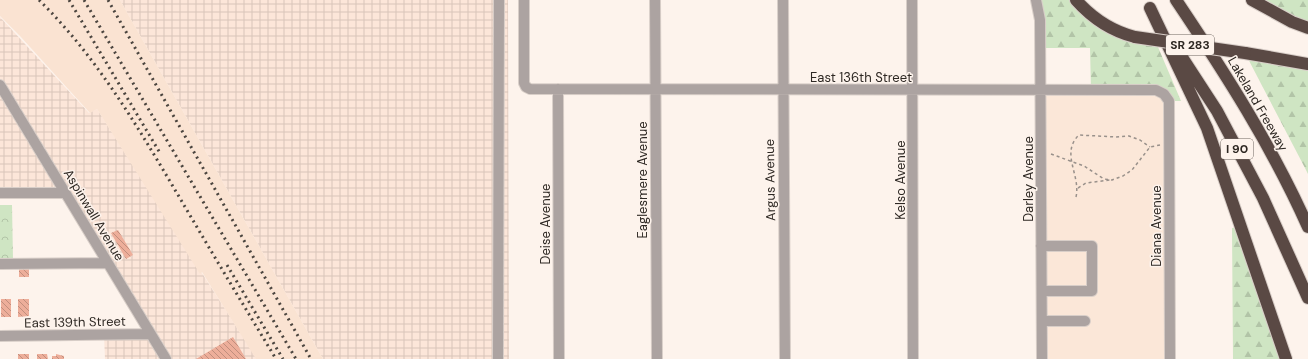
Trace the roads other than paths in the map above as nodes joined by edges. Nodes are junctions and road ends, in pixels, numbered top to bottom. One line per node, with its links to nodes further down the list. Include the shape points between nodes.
1 (499, 0): 33 (street)
2 (524, 0): 14 (street, East 136th Street, via 524,83 530,89)
3 (655, 0): 15 (street, Eaglesmere Avenue)
4 (783, 0): 16 (street, Argus Avenue)
5 (912, 0): 17 (street, Kelso Avenue)
6 (1036, 0): 18 (street, Darley Avenue, via 1040,20)
7 (1076, 0): 12 (highway, SR 283, bridge, via 1101,23 1135,37)
8 (1176, 0): 22 (highway, Lakeland Freeway / I 90, via 1258,128)
9 (1252, 0): 11 (highway)
10 (1147, 4): 27 (highway, I 90, via 1217,111 1264,198); 40 (highway, via 1206,128)
11 (1308, 28)
12 (1308, 64)
13 (0, 85): 21 (street, Aspinwall Avenue)
14 (558, 89): 15 (street, East 136th Street); 34 (street, Deise Avenue)
15 (654, 90): 16 (street, East 136th Street); 35 (street, Eaglesmere Avenue)
16 (783, 90): 17 (street, East 136th Street); 36 (street, Argus Avenue)
17 (912, 90): 18 (street, East 136th Street); 37 (street, Kelso Avenue)
18 (1040, 90): 19 (street, East 136th Street, via 1156,90); 23 (street, Darley Avenue)
19 (1164, 94): 39 (street, Diana Avenue, via 1169,101)
20 (0, 193): 21 (street)
21 (65, 193): 24 (street, Aspinwall Avenue)
22 (1308, 227)
23 (1041, 246): 26 (street, Darley Avenue); 26 (street, via 1092,246 1092,291)
24 (107, 263): 25 (street); 30 (street, Aspinwall Avenue)
25 (0, 264)
26 (1042, 291): 28 (street, Darley Avenue)
27 (1308, 298)
28 (1042, 321): 29 (street); 38 (street, Darley Avenue)
29 (1085, 321)
30 (151, 334): 31 (street, East 139th Street); 32 (street, Aspinwall Avenue)
31 (0, 336)
32 (166, 359)
33 (498, 359)
34 (559, 359)
35 (657, 359)
36 (785, 359)
37 (913, 359)
38 (1042, 359)
39 (1170, 359)
40 (1286, 359)

